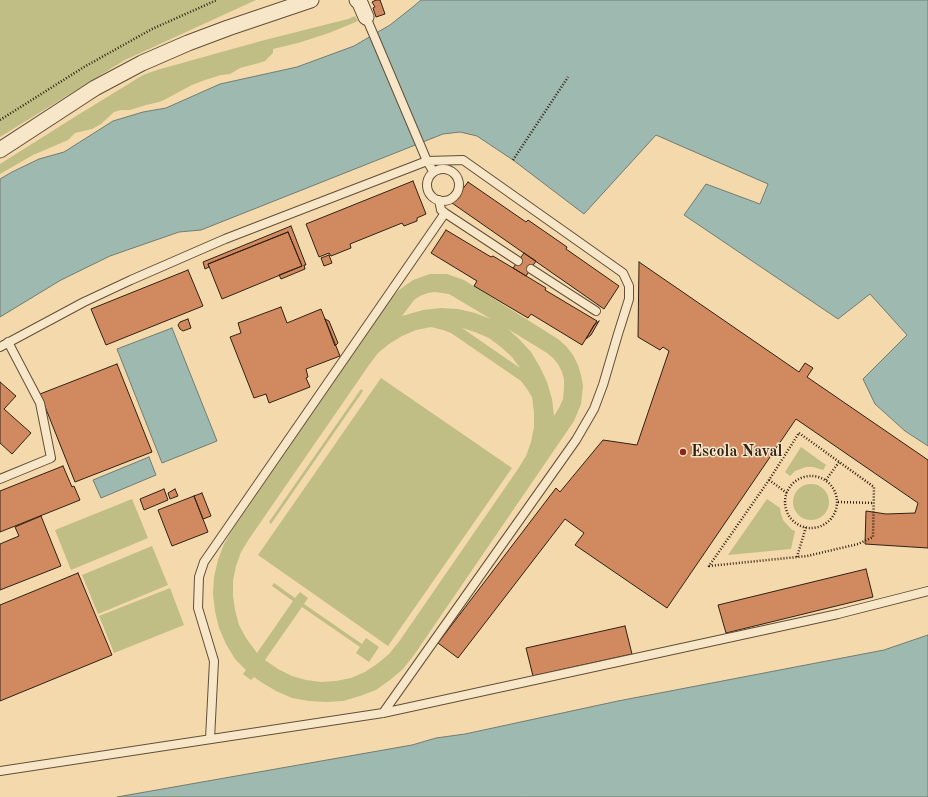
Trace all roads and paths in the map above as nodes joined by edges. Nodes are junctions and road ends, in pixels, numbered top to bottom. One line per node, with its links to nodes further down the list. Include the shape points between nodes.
1 (217, 0): 6 (path, via 146,33)
2 (311, 0): 7 (street, via 228,28 142,63 95,88)
3 (357, 0): 4 (street)
4 (366, 17): 9 (lane)
5 (568, 77): 8 (path)
6 (0, 120)
7 (0, 150)
8 (514, 160)
9 (427, 161): 10 (lane); 16 (lane, via 225,239 90,299); 28 (lane, via 462,160 623,273 629,286 629,300 603,385 594,409 580,434)
10 (433, 171): 11 (lane, via 426,185 430,195); 11 (lane, via 448,169 458,181 454,196 445,201)
11 (439, 200): 12 (lane, via 441,210)
12 (445, 213): 13 (lane); 29 (lane, via 204,562 199,576 198,608 214,660)
13 (518, 261)
14 (531, 269): 15 (lane)
15 (596, 311)
16 (8, 342): 17 (lane); 19 (lane, via 40,403 51,458)
17 (0, 347)
18 (839, 462): 20 (path, via 799,433); 21 (path); 24 (path, via 874,487)
19 (0, 479)
20 (769, 480): 22 (path); 26 (path, via 709,566)
21 (826, 480): 22 (path, via 810,476 801,478 794,482); 23 (path, via 832,486)
22 (787, 493): 25 (path, via 788,514 794,521)
23 (838, 502): 24 (path); 25 (path, via 836,511 826,524 818,528)
24 (874, 503): 26 (path, via 873,537 858,544)
25 (806, 527): 26 (path)
26 (797, 557)
27 (928, 591): 28 (lane, via 838,614)
28 (382, 713): 29 (lane)
29 (210, 739): 30 (lane)
30 (0, 771)

